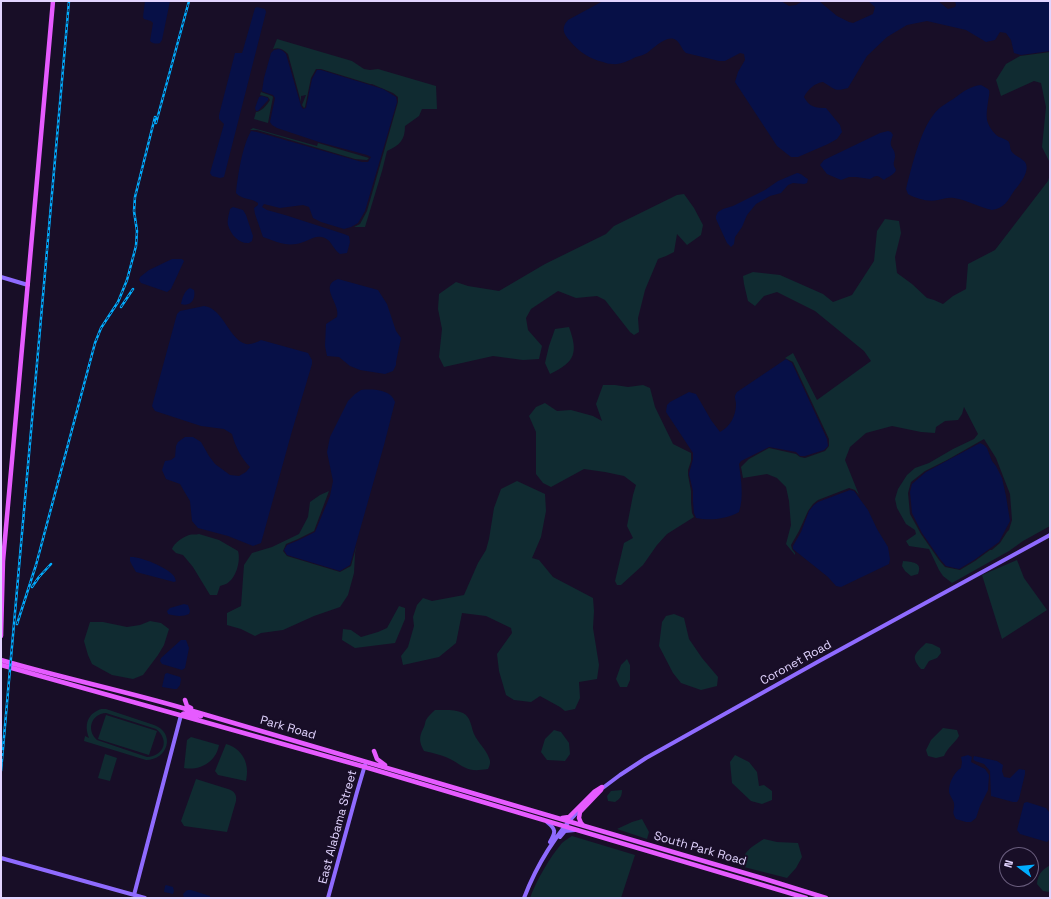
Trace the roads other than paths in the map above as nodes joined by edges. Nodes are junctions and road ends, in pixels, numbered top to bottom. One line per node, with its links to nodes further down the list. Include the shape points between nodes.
1 (52, 1): 3 (main road)
2 (1, 277): 3 (street)
3 (28, 285): 5 (main road)
4 (1050, 534): 22 (street, Coronet Road, via 646,758)
5 (2, 578): 6 (main road); 7 (main road)
6 (1, 587)
7 (1, 636)
8 (1, 660): 12 (main road, Park Road)
9 (1, 665): 11 (main road, Park Road)
10 (185, 700): 14 (main road, via 187,706)
11 (134, 702): 12 (main road, via 174,710); 13 (main road, Park Road)
12 (183, 708): 14 (main road, Park Road)
13 (181, 715): 14 (main road, via 186,713); 15 (main road, Park Road); 35 (street)
14 (227, 720): 17 (main road, Park Road)
15 (292, 746): 17 (main road, via 296,744); 19 (main road, Park Road)
16 (374, 751): 20 (main road, via 377,759)
17 (338, 753): 18 (main road, Park Road)
18 (366, 761): 19 (street, East Alabama Street); 20 (main road, Park Road)
19 (364, 767): 21 (main road, via 372,765); 23 (main road, Park Road); 38 (street, East Alabama Street)
20 (390, 768): 21 (main road, Park Road)
21 (409, 774): 24 (main road, Park Road)
22 (603, 787): 26 (main road, via 594,792 569,817); 28 (street, Coronet Road); 30 (main road, via 580,812 579,818)
23 (480, 801): 24 (main road, via 484,799); 25 (main road, Park Road)
24 (522, 807): 26 (main road, Park Road)
25 (514, 811): 27 (main road, Park Road); 28 (main road, via 556,822)
26 (561, 819): 28 (main road, Park Road)
27 (545, 820): 29 (main road, Park Road); 33 (street, via 555,831)
28 (569, 821): 29 (street, Coronet Road); 30 (main road, South Park Road)
29 (564, 826): 31 (main road, South Park Road); 32 (main road, via 576,826); 33 (street, Coronet Road)
30 (584, 826): 32 (main road, South Park Road)
31 (578, 830): 33 (street, via 561,835); 40 (main road, South Park Road)
32 (616, 835): 41 (main road, South Park Road)
33 (546, 854): 39 (street)
34 (1, 858): 35 (street)
35 (134, 895): 36 (street)
36 (139, 897): 37 (street)
37 (145, 898)
38 (328, 898)
39 (524, 898)
40 (806, 898)
41 (826, 898)

